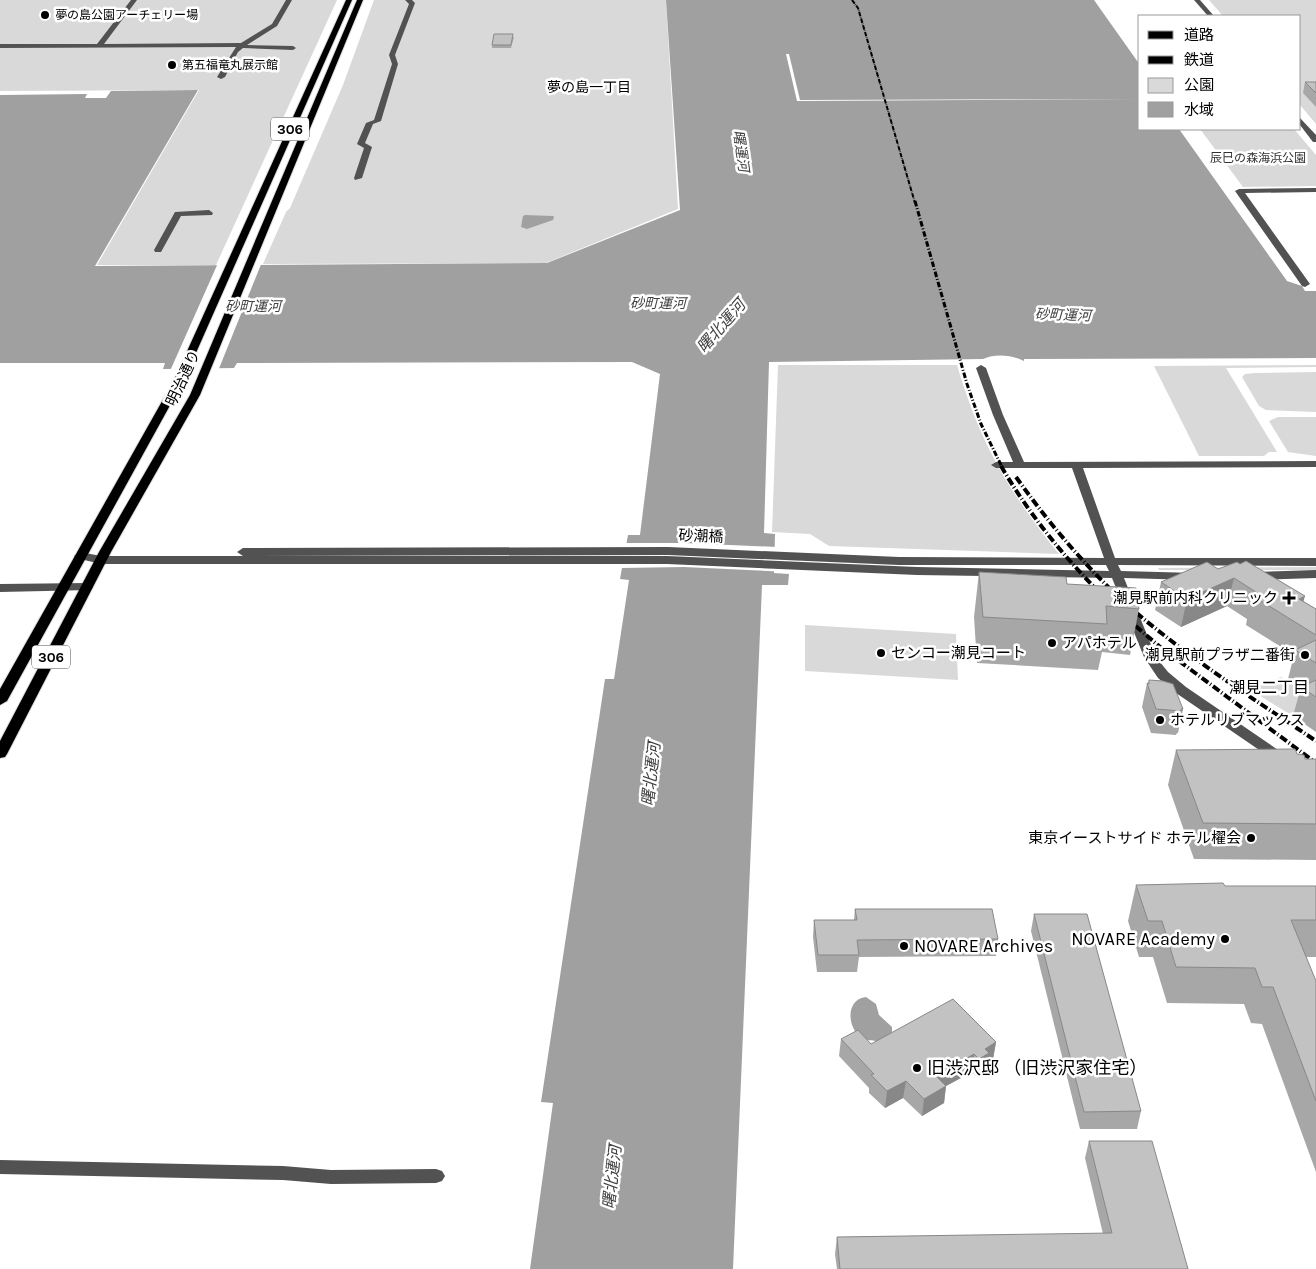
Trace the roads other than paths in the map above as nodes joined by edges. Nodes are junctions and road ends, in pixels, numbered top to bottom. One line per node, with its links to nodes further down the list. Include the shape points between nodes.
1 (134, 0): 10 (street)
2 (288, 0): 8 (street, via 275,24)
3 (349, 0): 25 (main road, 明治通り / 306, via 179,380)
4 (360, 0): 26 (main road, 明治通り / 306, via 195,395)
5 (408, 0): 15 (street, via 411,6 392,56 395,64 377,121 370,123 361,144 368,147)
6 (1197, 0): 7 (street)
7 (1210, 15)
8 (242, 45): 10 (street); 11 (street); 12 (street, via 235,51)
9 (0, 46): 10 (street)
10 (99, 46)
11 (293, 48)
12 (221, 77)
13 (1301, 121): 14 (street)
14 (1316, 140)
15 (358, 178)
16 (1316, 190): 19 (street, via 1239,191)
17 (209, 213): 18 (street, via 178,214)
18 (158, 250)
19 (1305, 284)
20 (981, 368): 23 (street)
21 (1316, 464): 24 (street)
22 (996, 465): 23 (street)
23 (1020, 465): 24 (street)
24 (1076, 465): 28 (street)
25 (80, 556): 26 (street, 砂潮橋); 32 (main road, 明治通り / 306)
26 (103, 556): 28 (street, 砂潮橋, via 607,556 668,560 792,560 917,571); 33 (main road, 明治通り / 306)
27 (1316, 562): 28 (street)
28 (1114, 569): 30 (street); 37 (street, via 1146,648 1163,674 1180,690)
29 (1316, 574): 31 (street)
30 (1204, 576)
31 (1242, 576)
32 (64, 587): 33 (street); 34 (street); 35 (main road, 明治通り / 306)
33 (87, 587): 36 (main road, 明治通り / 306)
34 (0, 588)
35 (0, 702)
36 (0, 754)
37 (1292, 766)
38 (0, 1167): 39 (street, via 283,1173 332,1177)
39 (436, 1176)

